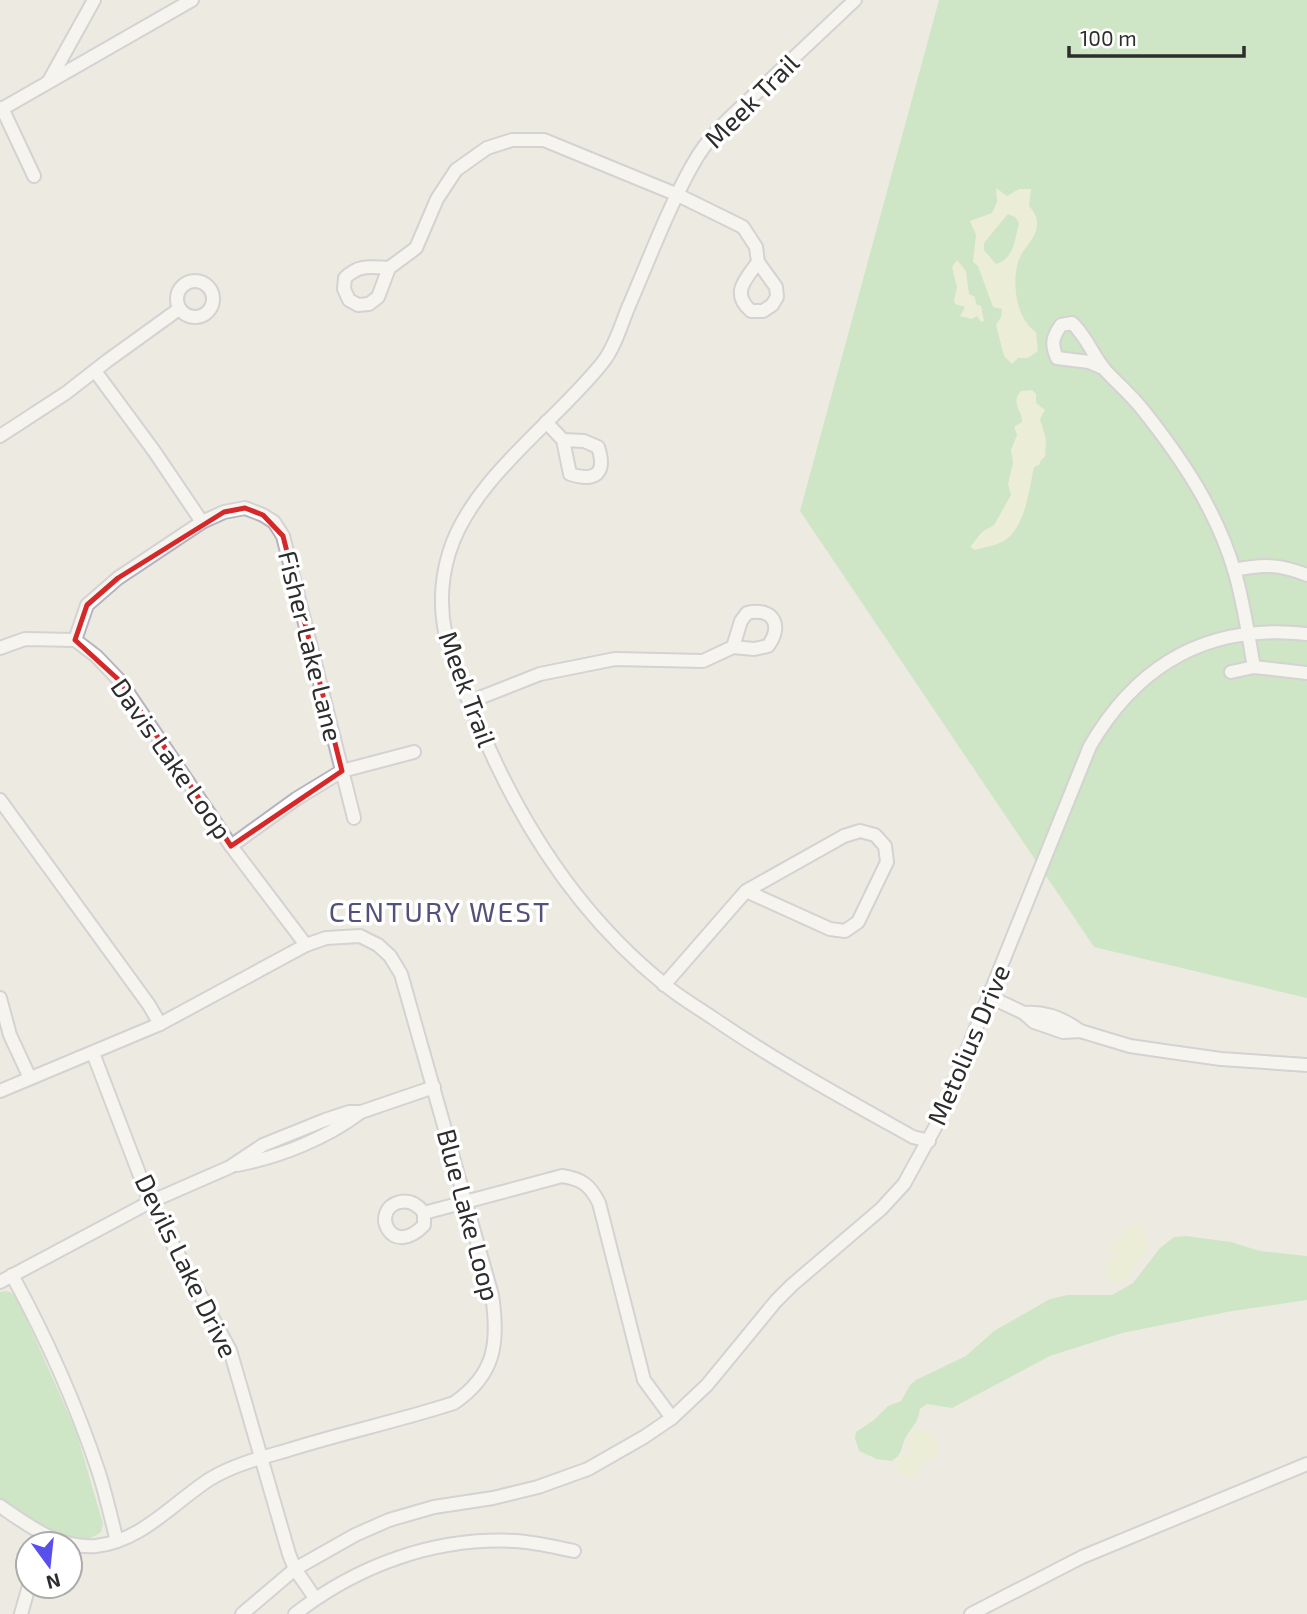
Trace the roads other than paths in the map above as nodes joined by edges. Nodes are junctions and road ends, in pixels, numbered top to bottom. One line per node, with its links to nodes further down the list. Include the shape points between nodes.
1 (94, 0): 4 (street)
2 (192, 0): 4 (street)
3 (855, 0): 7 (street, Meek Trail, via 712,134)
4 (48, 81): 5 (street)
5 (1, 109): 6 (street)
6 (34, 176)
7 (678, 195): 8 (street, via 743,227 756,247); 9 (street, via 544,140 512,140 487,148 456,170 437,199 416,248); 13 (street, Meek Trail, via 605,360)
8 (758, 262)
9 (389, 268)
10 (179, 309): 12 (street)
11 (1103, 368): 17 (street, via 1142,408 1189,472)
12 (95, 371): 14 (street); 16 (street)
13 (546, 422): 15 (street); 27 (street, Meek Trail, via 481,494 449,552 442,623 450,658)
14 (0, 436)
15 (564, 440)
16 (202, 522): 21 (street, Fisher Lake Lane, via 118,578 87,605); 29 (street, Fisher Lake Lane, via 245,508 274,522 282,536)
17 (1234, 570): 18 (street, via 1280,566); 19 (street)
18 (1307, 575)
19 (1248, 633): 20 (street, Metolius Drive); 24 (street); 36 (street, Metolius Drive, via 1167,661 1123,698 1104,722 1090,746)
20 (1307, 634)
21 (75, 640): 23 (street, via 25,639); 32 (street, Davis Lake Loop, via 120,681)
22 (733, 647): 27 (street, via 703,661 615,659 540,674)
23 (0, 648)
24 (1254, 667): 25 (street); 26 (street)
25 (1231, 672)
26 (1307, 673)
27 (469, 702): 35 (street, Meek Trail, via 494,764 556,870 621,945)
28 (414, 752): 29 (street)
29 (342, 771): 31 (street, Fisher Lake Lane); 32 (street)
30 (1, 805): 38 (street, via 55,873)
31 (354, 818)
32 (231, 846): 34 (street, Davis Lake Loop)
33 (746, 891): 33 (street, via 830,929 845,931 858,922 887,862 885,846 875,835 860,831 844,836); 35 (street)
34 (306, 945): 38 (street, Blue Lake Loop); 42 (street, Blue Lake Loop, via 360,936 390,956 401,974)
35 (664, 985): 44 (street, Meek Trail, via 754,1046 913,1137)
36 (990, 997): 40 (street, via 1024,1013 1040,1012 1080,1031 1130,1045 1220,1059); 44 (street, Metolius Drive)
37 (0, 998): 41 (street, via 10,1035)
38 (160, 1024): 39 (street, Blue Lake Loop)
39 (93, 1053): 41 (street, Blue Lake Loop); 46 (street, Devils Lake Drive)
40 (1307, 1065)
41 (30, 1078): 43 (street, Blue Lake Loop)
42 (434, 1087): 45 (street, Blue Lake Loop); 46 (street, via 361,1112 308,1142 230,1167)
43 (0, 1091)
44 (929, 1141): 50 (street, Metolius Drive, via 904,1184 881,1209 776,1301 707,1385)
45 (465, 1201): 47 (street); 50 (street, via 562,1176 586,1183 599,1203 645,1380); 51 (street, Blue Lake Loop, via 496,1321 488,1369 454,1403)
46 (150, 1202): 48 (street); 51 (street, Devils Lake Drive, via 230,1350)
47 (424, 1213)
48 (12, 1275): 49 (street); 55 (street, via 64,1378 100,1475)
49 (0, 1282)
50 (671, 1418): 58 (street, Metolius Drive, via 588,1469 493,1499 434,1507 389,1520)
51 (262, 1457): 55 (street, Blue Lake Loop, via 210,1479 141,1530); 58 (street, Devils Lake Drive)
52 (1307, 1464): 62 (street, via 1082,1556)
53 (0, 1506): 54 (street, Blue Lake Loop)
54 (33, 1530)
55 (117, 1541): 56 (street, Blue Lake Loop)
56 (84, 1545)
57 (574, 1551): 59 (street, via 517,1541 429,1547 346,1580)
58 (295, 1569): 59 (street, Devils Lake Drive); 60 (street, Metolius Drive)
59 (315, 1598): 61 (street)
60 (242, 1614)
61 (295, 1614)
62 (971, 1614)

